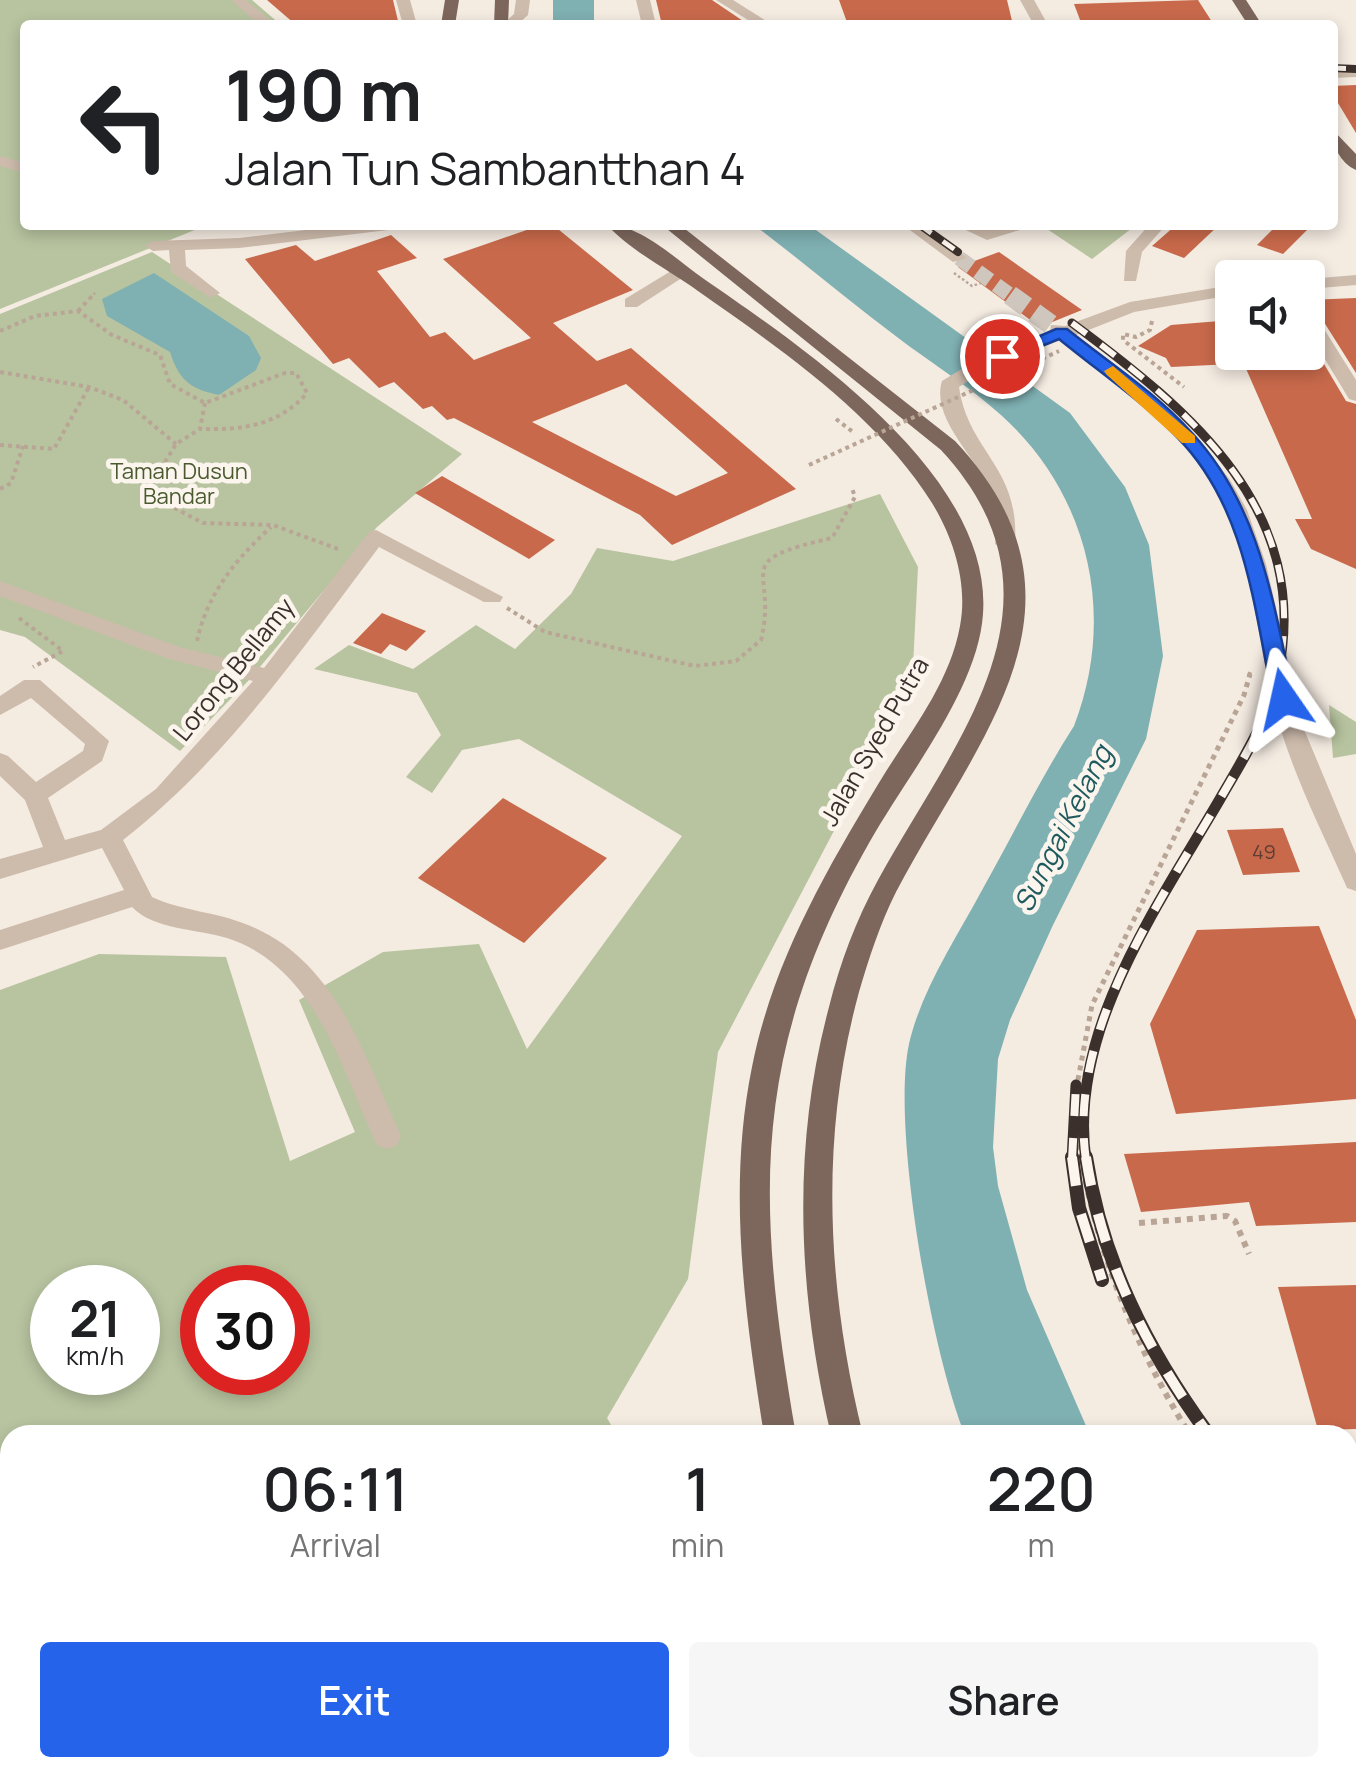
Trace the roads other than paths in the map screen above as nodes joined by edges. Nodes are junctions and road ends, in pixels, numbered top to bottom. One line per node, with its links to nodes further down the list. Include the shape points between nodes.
1 (238, 0): 3 (street)
2 (723, 0): 4 (street)
3 (262, 20)
4 (757, 20)
5 (1338, 143): 6 (main road)
6 (1356, 165)
7 (347, 230): 15 (street)
8 (620, 230): 22 (main road, Jalan Syed Putra)
9 (676, 230): 29 (main road, via 944,444 972,475)
10 (919, 230): 17 (street)
11 (967, 230): 17 (street)
12 (972, 230): 13 (street)
13 (1010, 230)
14 (1154, 230): 19 (street, via 1134,252)
15 (177, 244): 16 (street); 23 (street, via 177,268)
16 (153, 246)
17 (941, 246): 18 (street)
18 (959, 258)
19 (1130, 277)
20 (1356, 280): 21 (street)
21 (1325, 283)
22 (671, 287): 25 (street); 43 (main road, Jalan Syed Putra, via 852,402 913,459 951,519 973,593 963,653 819,910 766,1062 754,1208)
23 (211, 293)
24 (1215, 293): 27 (street, via 1146,303)
25 (631, 303)
26 (1325, 332): 28 (street)
27 (1055, 338): 29 (street, via 948,385 953,410 1004,496 1010,519); 39 (street, via 1173,422 1224,485 1256,565 1290,722)
28 (1352, 382)
29 (1005, 544): 44 (main road, via 1016,613 1006,675 885,888 838,1024 822,1134 820,1241 830,1358)
30 (0, 588): 32 (street, via 194,658)
31 (492, 597): 32 (street, Lorong Bellamy, via 376,537)
32 (269, 676): 36 (street, Lorong Bellamy, via 164,796)
33 (0, 707): 35 (street, via 32,686 97,741 94,755)
34 (0, 762): 35 (street)
35 (35, 795): 37 (street)
36 (109, 837): 37 (street, Lorong Bellamy); 40 (street)
37 (57, 850): 38 (street, Lorong Bellamy)
38 (0, 869)
39 (1356, 881)
40 (137, 896): 41 (street); 42 (street, via 154,910 241,932 298,968 316,987)
41 (0, 940)
42 (386, 1136)
43 (778, 1425)
44 (845, 1425)

